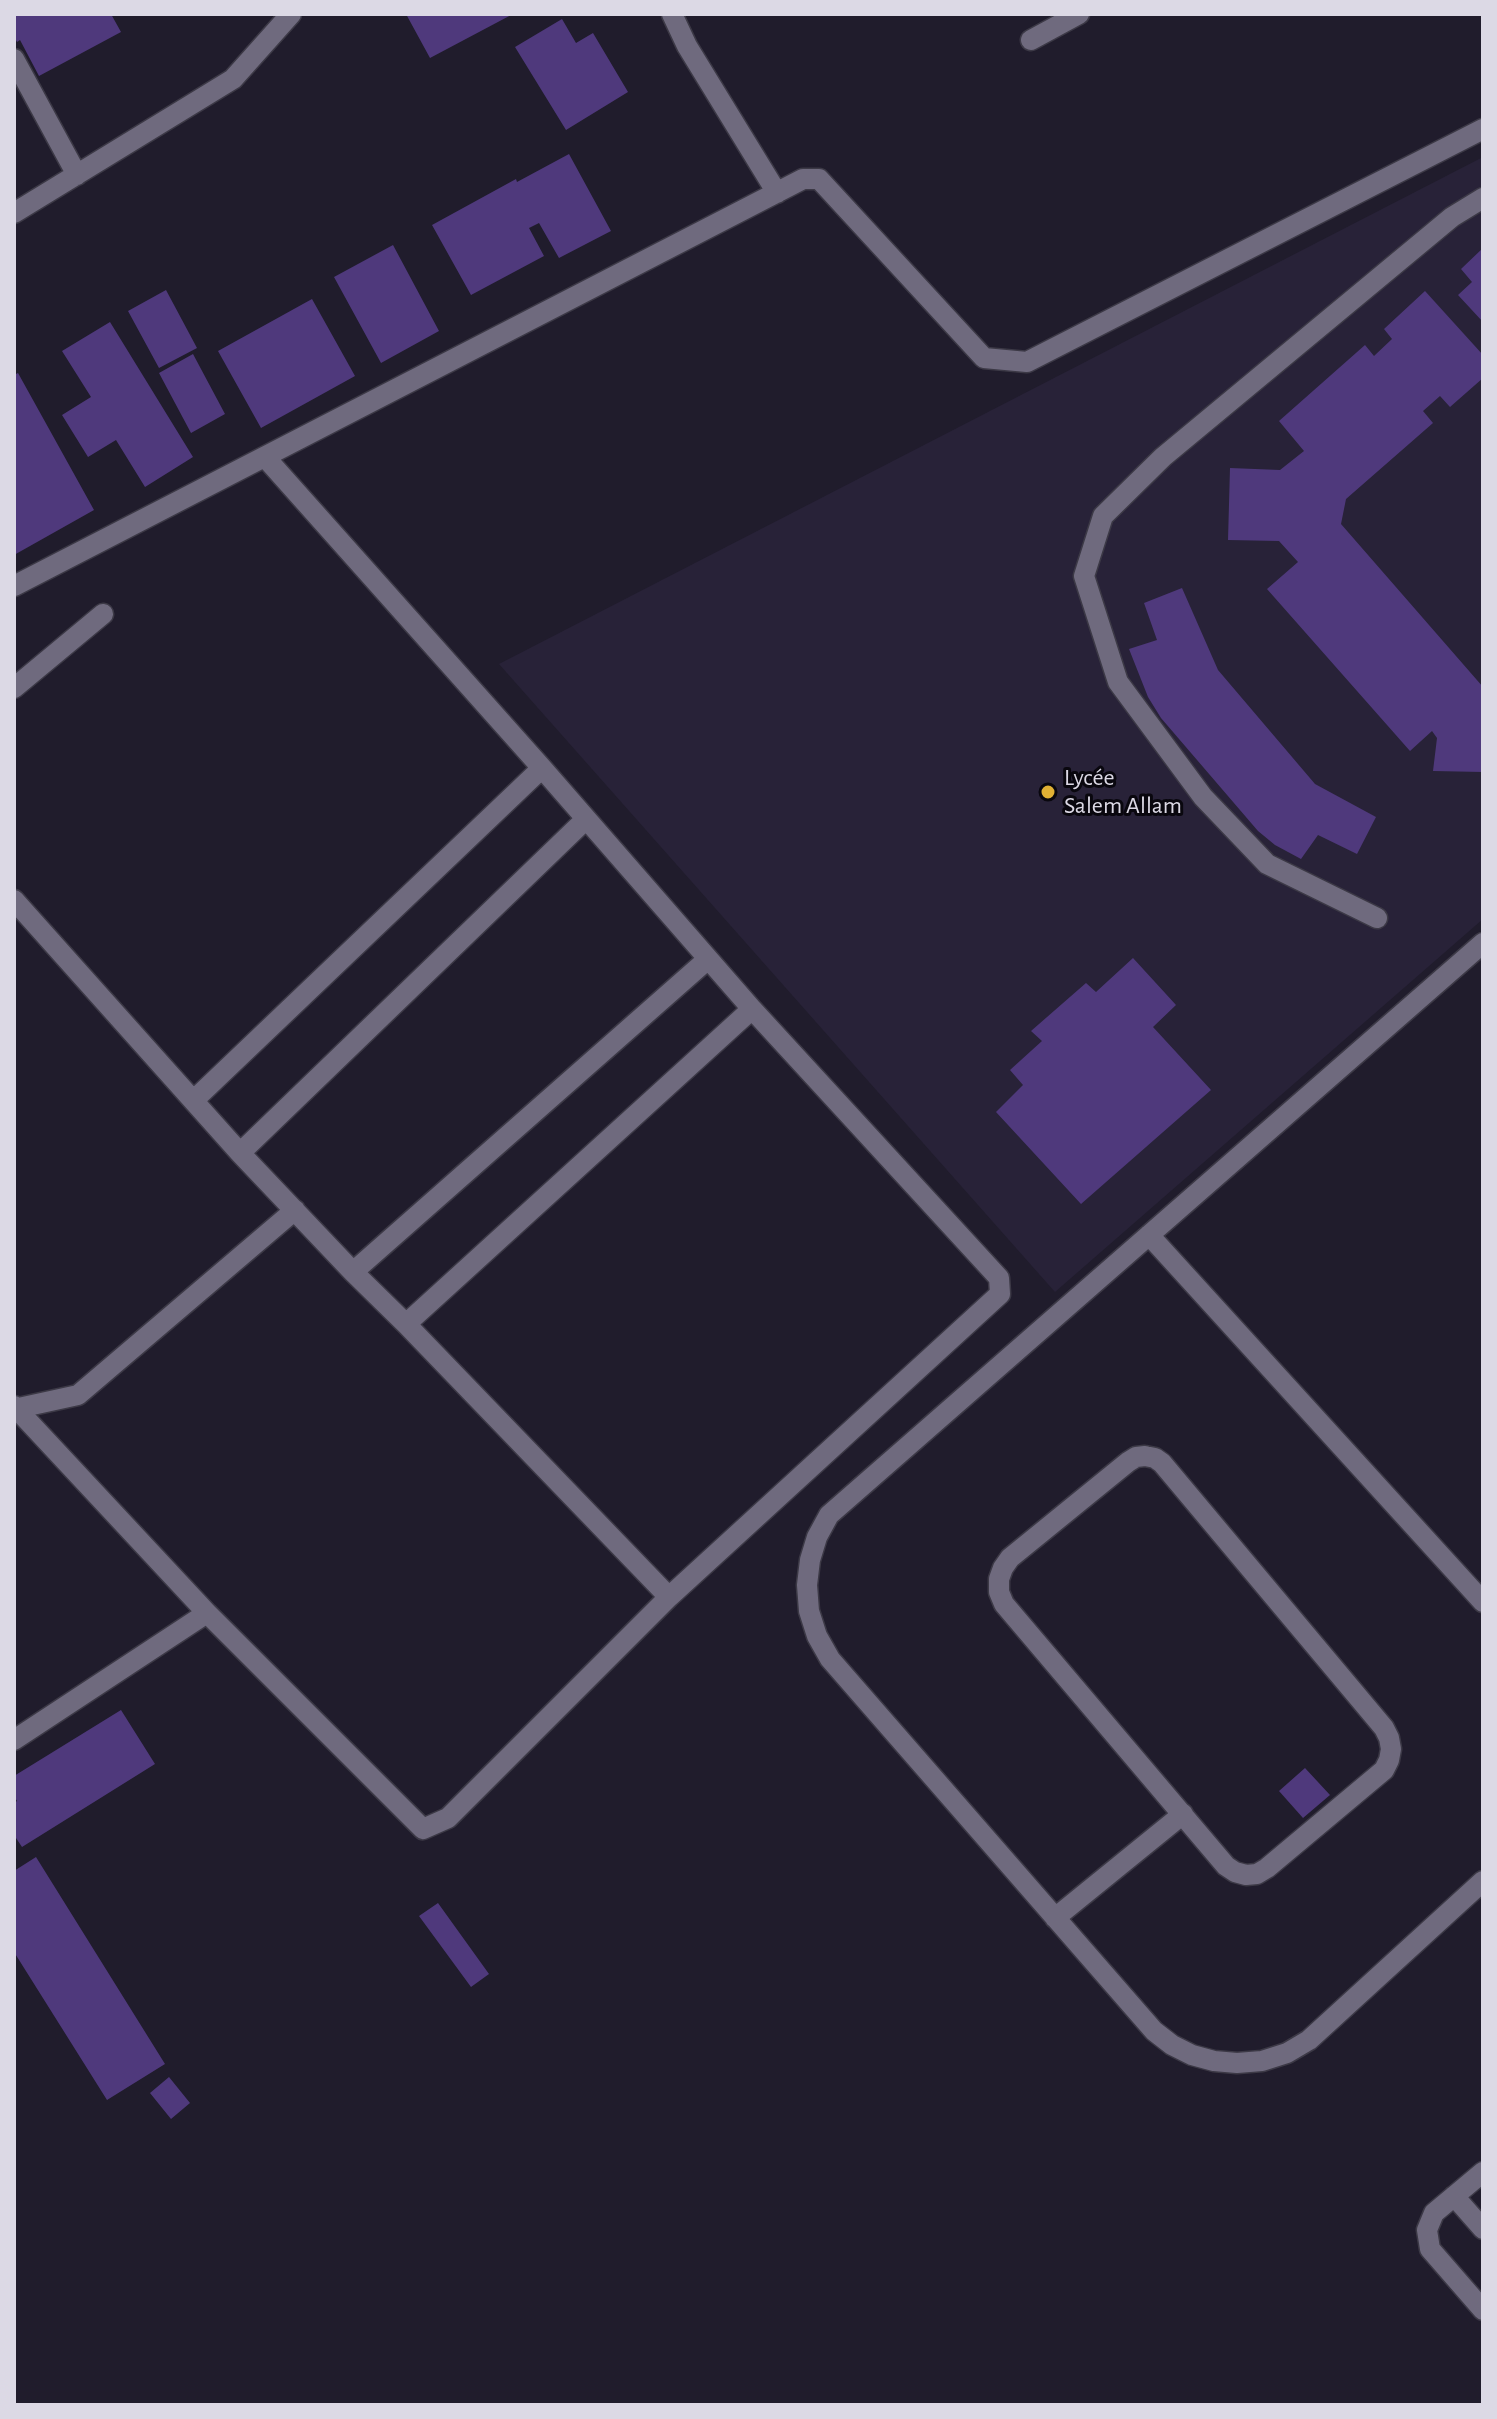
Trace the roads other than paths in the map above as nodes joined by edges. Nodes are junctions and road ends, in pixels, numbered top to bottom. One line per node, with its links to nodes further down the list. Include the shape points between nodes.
1 (291, 14): 7 (street, via 233,79)
2 (672, 14): 8 (street)
3 (1079, 14): 4 (street)
4 (1031, 40)
5 (14, 59): 7 (street)
6 (1483, 129): 8 (street, via 1027,362 984,358 819,179 803,179)
7 (77, 175): 10 (street)
8 (777, 193): 11 (street)
9 (1483, 198): 18 (street, via 1452,217 1163,457 1103,516 1084,576 1118,682 1203,797 1267,864)
10 (14, 213)
11 (265, 457): 12 (street); 15 (street)
12 (14, 586)
13 (103, 614): 14 (street)
14 (14, 688)
15 (542, 768): 16 (street); 22 (street)
16 (585, 820): 20 (street); 23 (street)
17 (14, 900): 22 (street)
18 (1377, 918)
19 (1483, 943): 25 (street)
20 (708, 959): 21 (street); 26 (street)
21 (752, 1009): 27 (street); 29 (street, via 999,1278 1000,1294)
22 (194, 1100): 23 (street)
23 (240, 1153): 24 (street)
24 (295, 1210): 26 (street); 28 (street, via 78,1395)
25 (1149, 1235): 30 (street); 35 (street, via 829,1515 810,1560 809,1611 830,1659)
26 (353, 1272): 27 (street)
27 (406, 1324): 29 (street)
28 (15, 1408): 31 (street)
29 (669, 1597): 31 (street, via 448,1818 423,1829)
30 (1483, 1602)
31 (207, 1613): 32 (street)
32 (14, 1740)
33 (1183, 1814): 33 (street, via 999,1592 999,1579 1010,1558 1136,1457 1162,1463 1384,1728 1391,1749 1384,1770 1257,1874 1226,1866); 35 (street)
34 (1483, 1881): 35 (street, via 1309,2040 1262,2061 1214,2061 1172,2045)
35 (1055, 1918)
36 (1483, 2172): 37 (street)
37 (1454, 2196): 38 (street); 39 (street, via 1429,2221 1427,2240)
38 (1483, 2229)
39 (1483, 2310)

